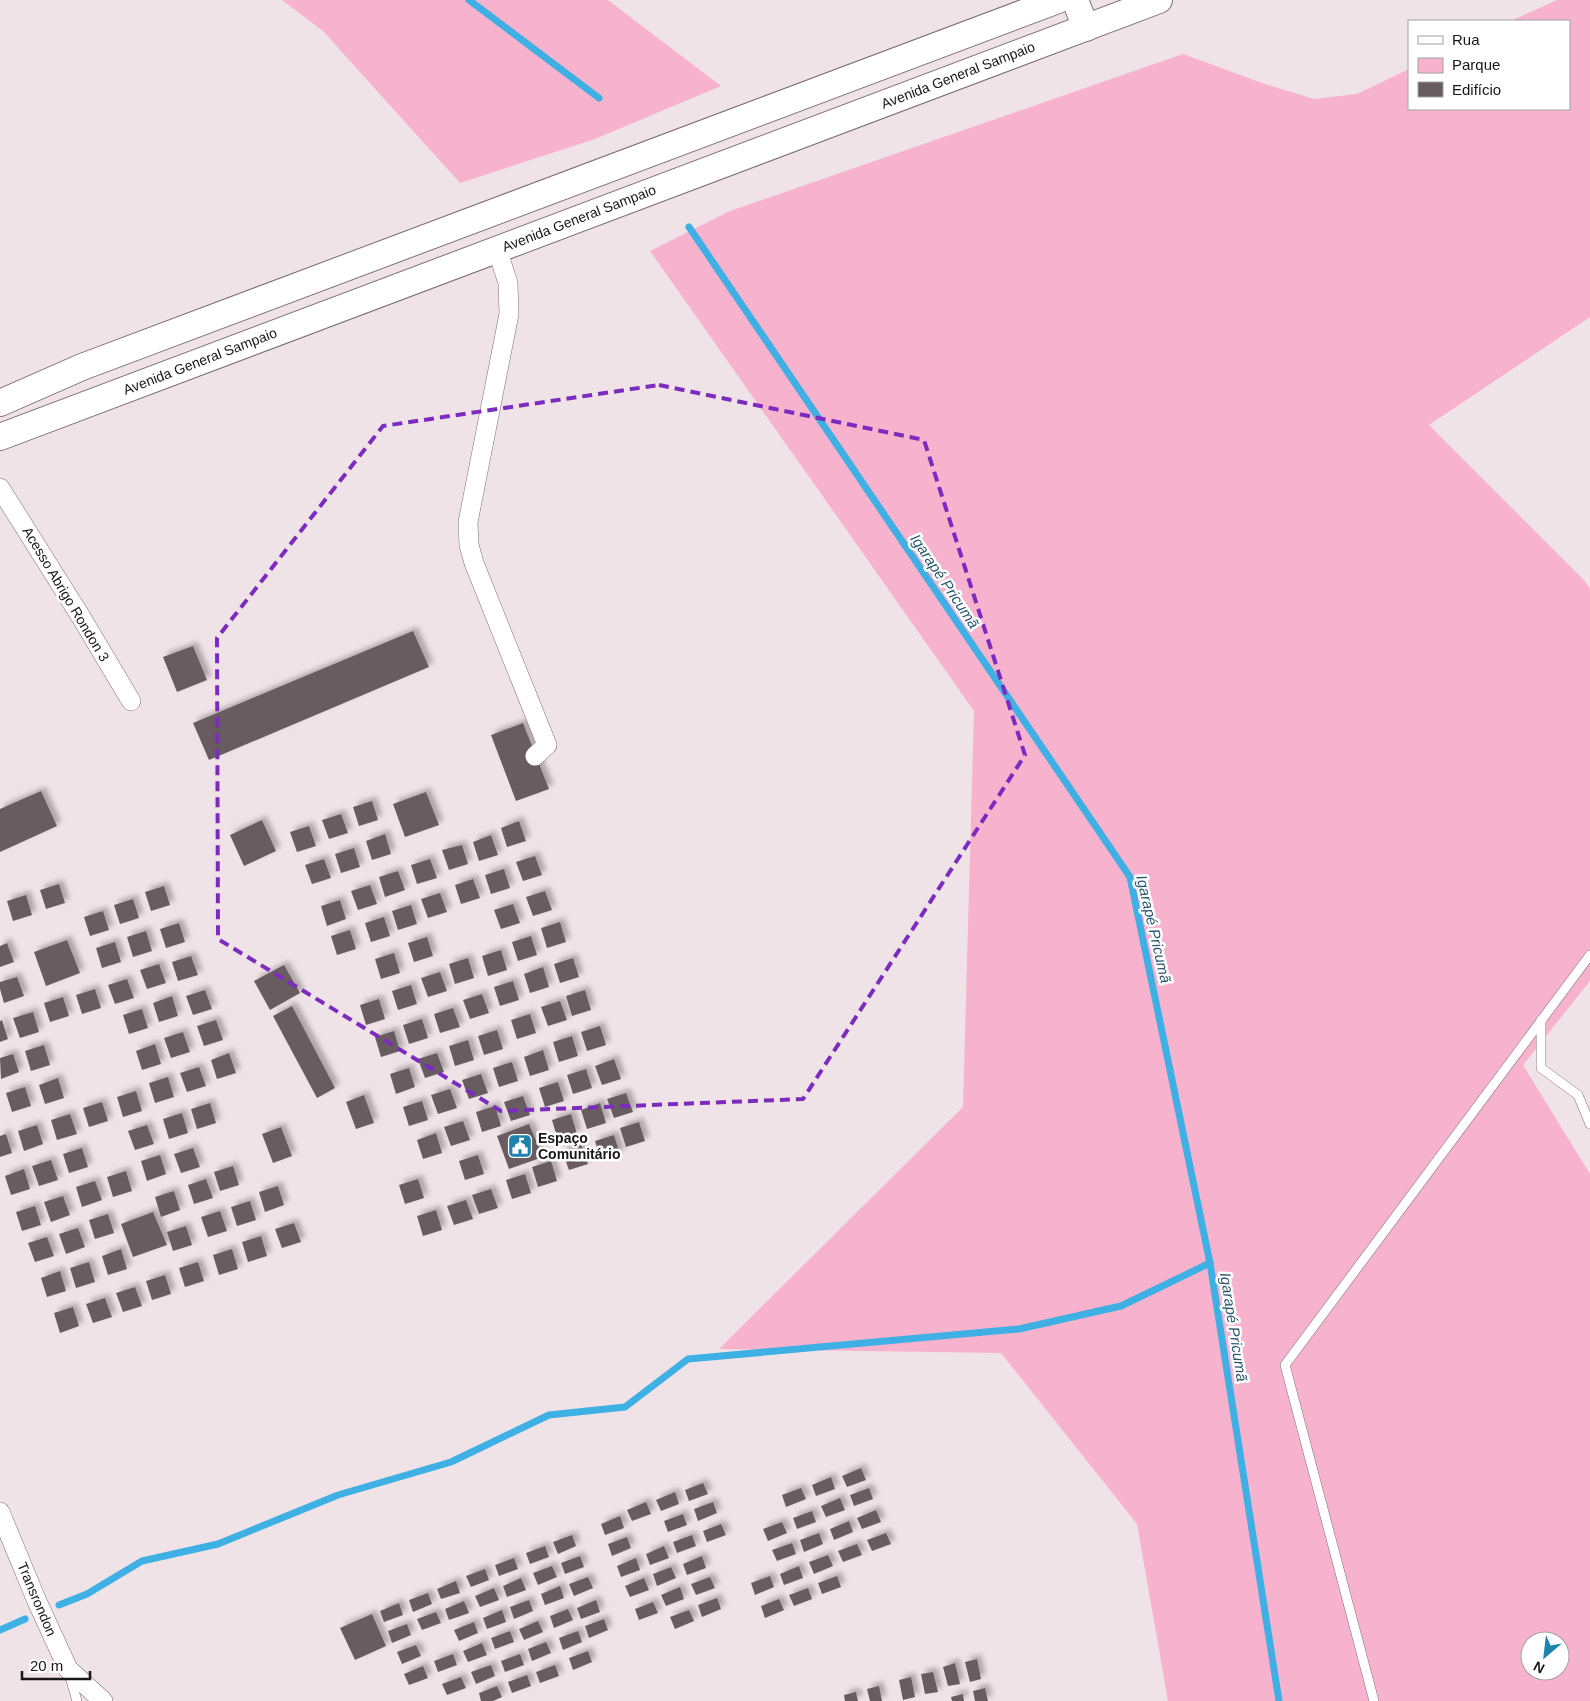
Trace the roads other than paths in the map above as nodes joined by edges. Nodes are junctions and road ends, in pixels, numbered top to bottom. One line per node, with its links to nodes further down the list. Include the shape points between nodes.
1 (1058, 0): 4 (street)
2 (1075, 0): 5 (street)
3 (1158, 0): 5 (street, Avenida General Sampaio)
4 (1028, 5): 6 (street); 7 (street)
5 (1086, 28): 6 (street, Avenida General Sampaio)
6 (1047, 42): 8 (street, Avenida General Sampaio)
7 (583, 179): 8 (street); 10 (street)
8 (596, 212): 9 (street, Avenida General Sampaio)
9 (497, 249): 11 (street, Avenida General Sampaio); 16 (street, via 508,283 509,314 468,522 469,545 547,746)
10 (82, 367): 11 (street); 12 (street)
11 (94, 402): 13 (street, Avenida General Sampaio)
12 (0, 404)
13 (0, 437)
14 (0, 488): 15 (street, Acesso Abrigo Rondon 3)
15 (131, 701)
16 (535, 756)
17 (1590, 955): 18 (lane)
18 (1541, 1020): 19 (lane, via 1541,1068 1578,1095); 24 (lane, via 1285,1365)
19 (1590, 1124)
20 (0, 1512): 21 (street, Transrondon)
21 (68, 1669): 22 (lane); 23 (street, Transrondon)
22 (77, 1701)
23 (103, 1701)
24 (1374, 1701)

